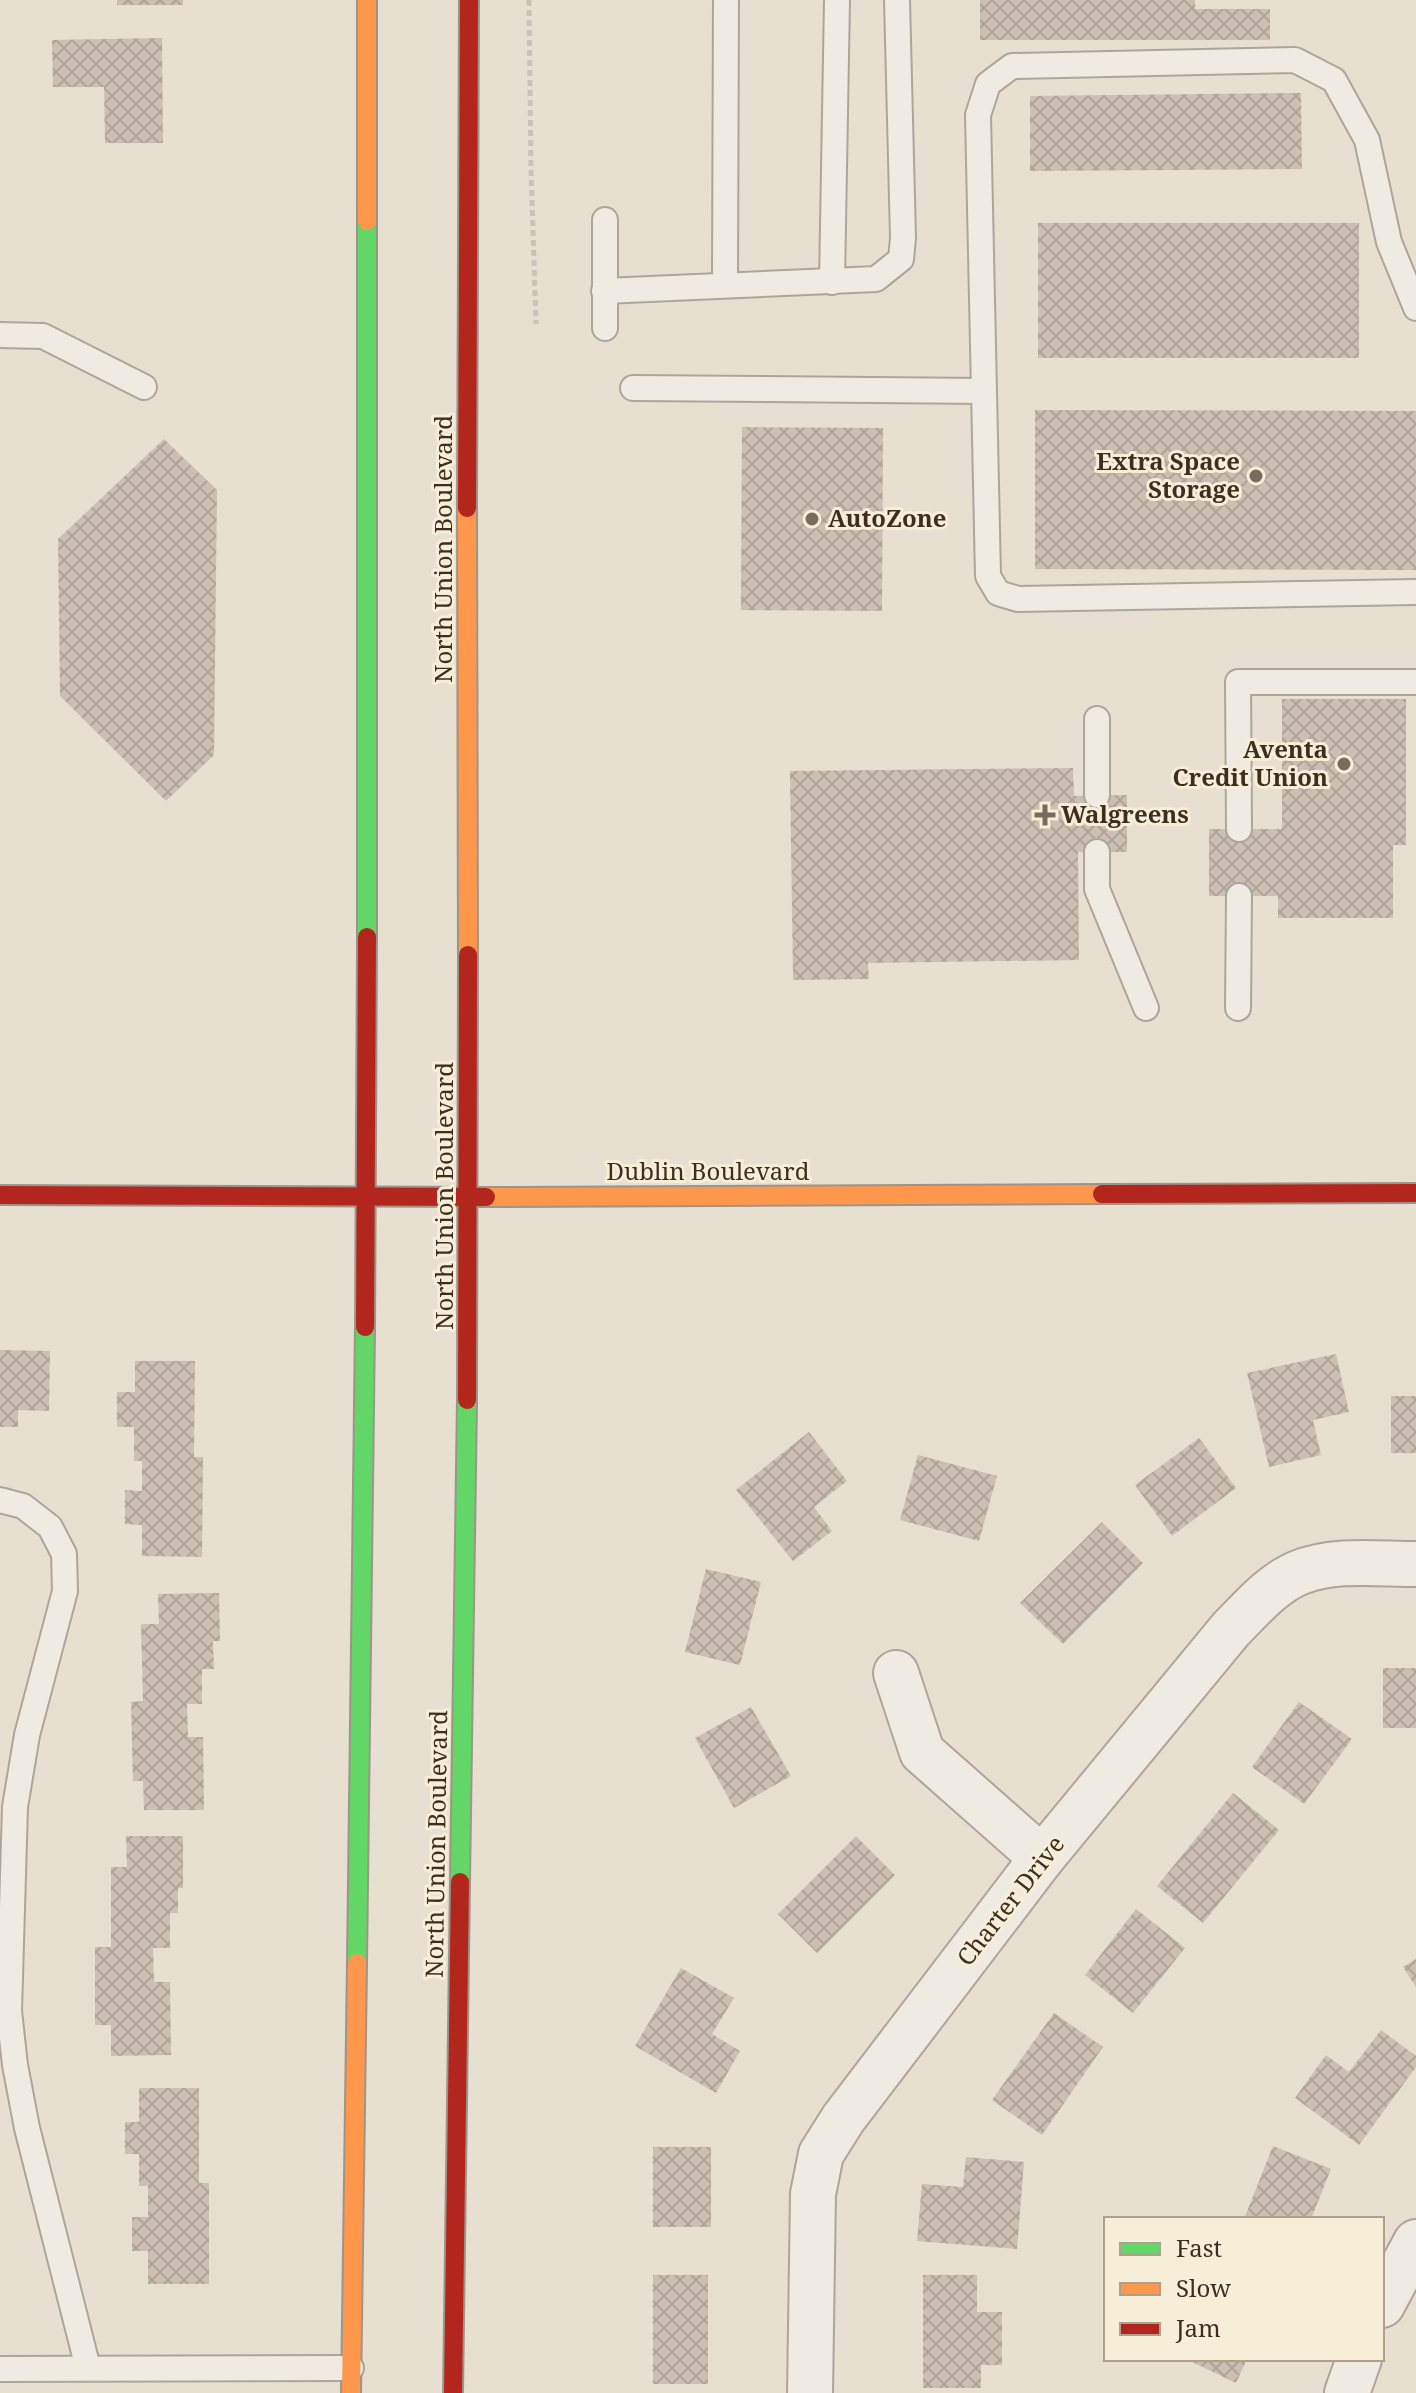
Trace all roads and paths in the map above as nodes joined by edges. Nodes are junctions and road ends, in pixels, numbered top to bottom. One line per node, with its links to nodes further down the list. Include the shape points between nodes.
1 (367, 0): 29 (main road)
2 (469, 0): 30 (main road, North Union Boulevard)
3 (529, 0): 12 (path)
4 (726, 0): 9 (lane)
5 (837, 0): 8 (lane)
6 (897, 0): 8 (lane, via 901,259 876,279)
7 (605, 220): 10 (lane)
8 (832, 282): 9 (lane)
9 (725, 285): 10 (lane)
10 (604, 291): 13 (lane)
11 (1416, 308): 17 (lane, via 1389,242 1367,140 1334,80 1295,60 1012,66 988,84 978,115)
12 (536, 324)
13 (605, 328)
14 (0, 335): 15 (lane, via 43,336)
15 (144, 387)
16 (633, 388): 17 (lane)
17 (984, 391): 18 (lane, via 988,576 998,593 1018,599)
18 (1416, 592)
19 (1416, 682): 22 (lane, via 1238,682)
20 (1097, 719): 21 (lane)
21 (1097, 795)
22 (1239, 829)
23 (1097, 852): 25 (lane, via 1097,889)
24 (1239, 896): 26 (lane)
25 (1146, 1008)
26 (1238, 1008)
27 (1416, 1193): 30 (main road, Dublin Boulevard)
28 (0, 1195): 29 (main road, Dublin Boulevard)
29 (367, 1196): 30 (main road, Dublin Boulevard); 40 (main road)
30 (469, 1196): 41 (main road, North Union Boulevard)
31 (0, 1500): 38 (lane, via 23,1506 50,1527 64,1554 65,1591 27,1735 15,1807 9,2011 27,2128)
32 (1416, 1564): 34 (street, Charter Drive, via 1342,1563 1298,1573 1264,1596)
33 (896, 1673): 34 (street, via 922,1752)
34 (1042, 1858): 42 (street, Charter Drive, via 821,2154 810,2230)
35 (1416, 2242): 36 (street)
36 (1384, 2301)
37 (1358, 2361): 43 (street)
38 (88, 2368): 39 (lane); 40 (lane)
39 (0, 2369)
40 (351, 2381)
41 (453, 2393)
42 (810, 2393)
43 (1347, 2393)

